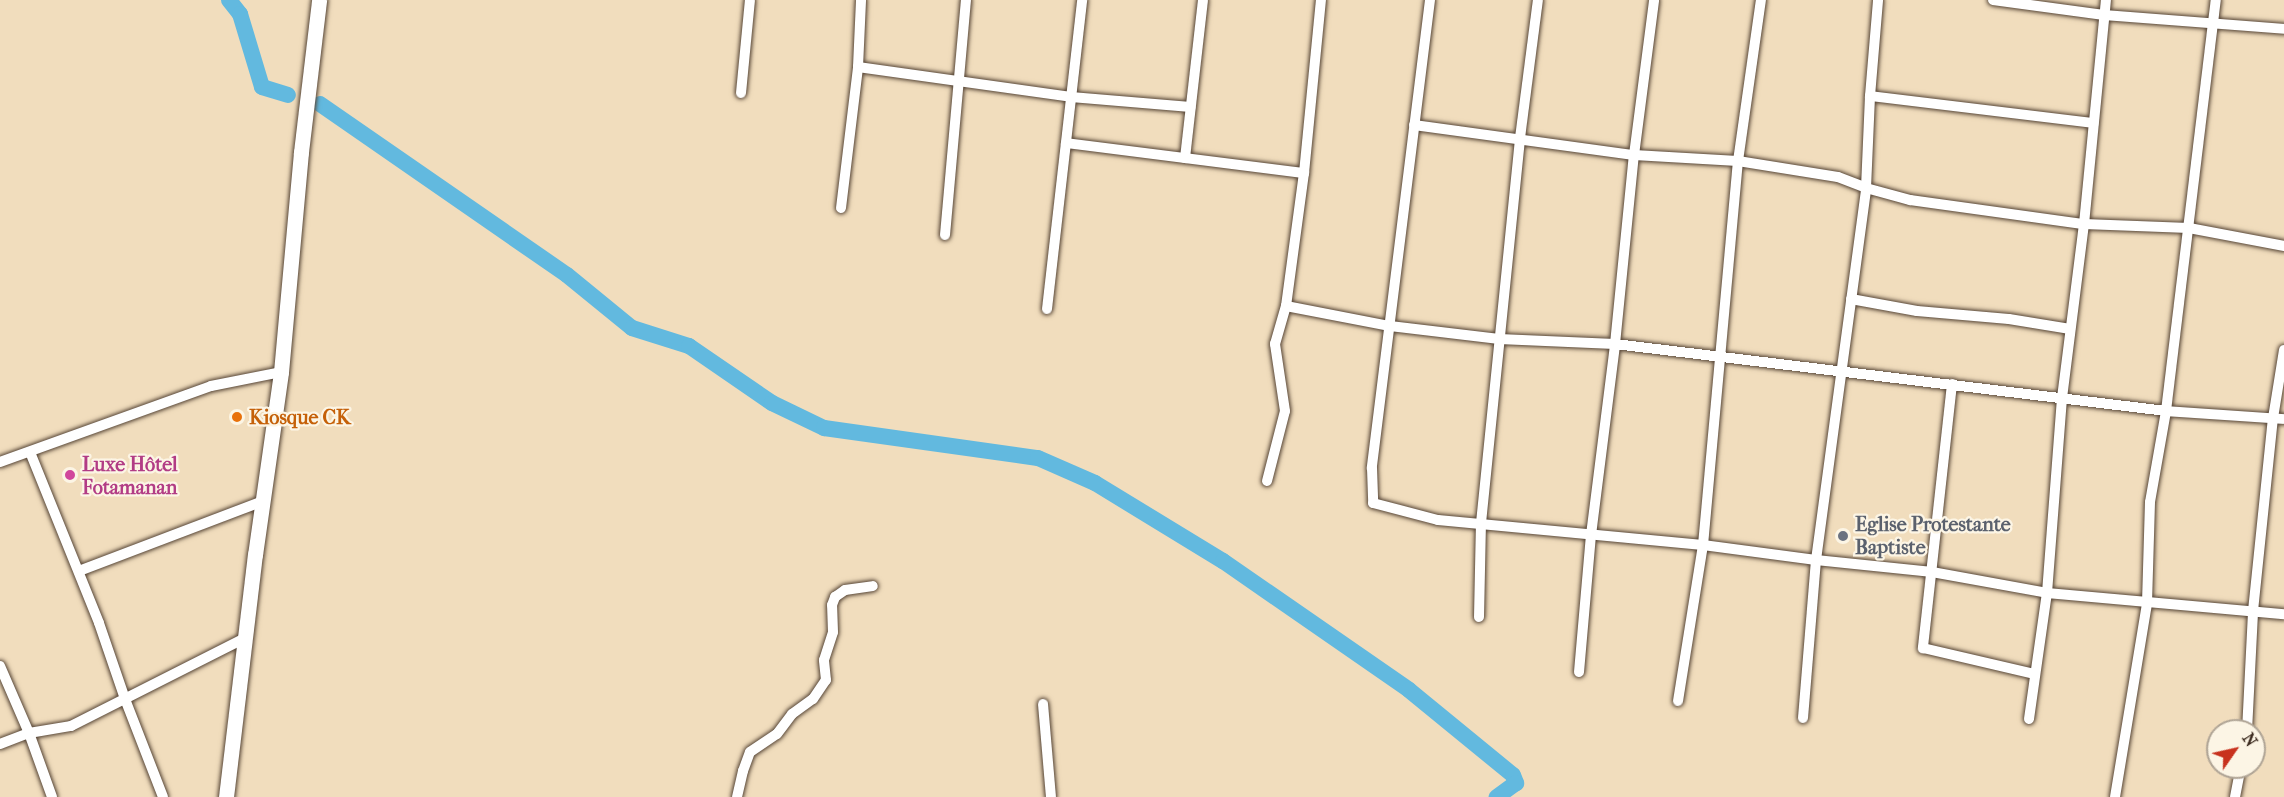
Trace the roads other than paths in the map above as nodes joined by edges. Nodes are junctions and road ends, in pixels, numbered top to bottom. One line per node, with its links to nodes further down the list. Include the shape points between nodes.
1 (319, 0): 49 (main road)
2 (750, 0): 21 (street)
3 (861, 0): 19 (street)
4 (966, 0): 20 (street)
5 (1082, 0): 23 (street)
6 (1203, 0): 24 (street)
7 (1321, 0): 32 (street)
8 (1430, 0): 26 (street)
9 (1538, 0): 27 (street)
10 (1654, 0): 29 (street)
11 (1761, 0): 31 (street)
12 (1878, 0): 22 (street)
13 (1993, 0): 16 (street)
14 (2106, 0): 16 (street)
15 (2216, 0): 17 (street)
16 (2104, 15): 17 (street); 25 (street)
17 (2214, 24): 18 (street); 36 (street)
18 (2284, 29)
19 (858, 67): 20 (street); 34 (street)
20 (958, 83): 23 (street); 37 (street)
21 (741, 93)
22 (1870, 96): 25 (street); 33 (street)
23 (1071, 97): 24 (street); 28 (street)
24 (1191, 107): 30 (street)
25 (2093, 123): 35 (street)
26 (1414, 125): 27 (street); 42 (street)
27 (1520, 138): 29 (street); 44 (street)
28 (1066, 143): 30 (street); 41 (street)
29 (1634, 155): 31 (street); 45 (street)
30 (1185, 158): 32 (street)
31 (1738, 161): 33 (street, via 1838,177); 47 (street)
32 (1304, 172): 40 (street)
33 (1866, 188): 35 (street, via 1910,200); 39 (street)
34 (841, 208)
35 (2084, 224): 36 (street); 43 (street)
36 (2189, 228): 38 (street); 52 (street)
37 (945, 235)
38 (2284, 246)
39 (1851, 299): 43 (street); 48 (street)
40 (1286, 306): 42 (street); 56 (street, via 1275,344 1285,411)
41 (1047, 309)
42 (1390, 326): 44 (street); 58 (street, via 1372,468 1372,504 1438,520)
43 (2070, 329): 51 (street)
44 (1499, 339): 45 (street); 58 (street)
45 (1615, 344): 47 (street); 59 (street)
46 (2284, 350): 53 (street)
47 (1719, 358): 48 (street); 60 (street)
48 (1840, 370): 50 (street); 61 (street)
49 (281, 372): 54 (street, via 211,386); 57 (main road)
50 (1952, 384): 51 (street); 63 (street)
51 (2062, 398): 52 (street); 65 (street)
52 (2166, 411): 53 (street); 66 (street, via 2150,502)
53 (2279, 419): 67 (street)
54 (30, 452): 55 (street); 62 (street)
55 (0, 462)
56 (1267, 482)
57 (263, 501): 62 (street); 70 (main road)
58 (1481, 523): 59 (street); 69 (street)
59 (1591, 535): 60 (street); 72 (street)
60 (1703, 545): 61 (street); 75 (street)
61 (1816, 560): 63 (street); 77 (street)
62 (79, 571): 74 (street)
63 (1932, 572): 65 (street); 73 (street, via 1923,648)
64 (873, 586): 86 (street, via 845,590 835,597 833,632 824,660 826,680 813,699 792,714 777,734 750,752)
65 (2047, 592): 66 (street); 73 (street)
66 (2147, 603): 67 (street); 88 (street)
67 (2253, 611): 68 (street); 79 (street)
68 (2284, 614)
69 (1479, 618)
70 (245, 638): 74 (street); 85 (main road)
71 (0, 666): 80 (street)
72 (1579, 672)
73 (2035, 674): 78 (street)
74 (124, 699): 80 (street, via 72,726); 84 (street)
75 (1678, 701)
76 (1043, 704): 87 (street)
77 (1803, 718)
78 (2029, 719)
79 (2248, 719)
80 (29, 733): 81 (street); 83 (street)
81 (0, 744)
82 (2239, 779): 89 (street)
83 (52, 797)
84 (163, 797)
85 (226, 797)
86 (737, 797)
87 (1052, 797)
88 (2115, 797)
89 (2235, 797)

